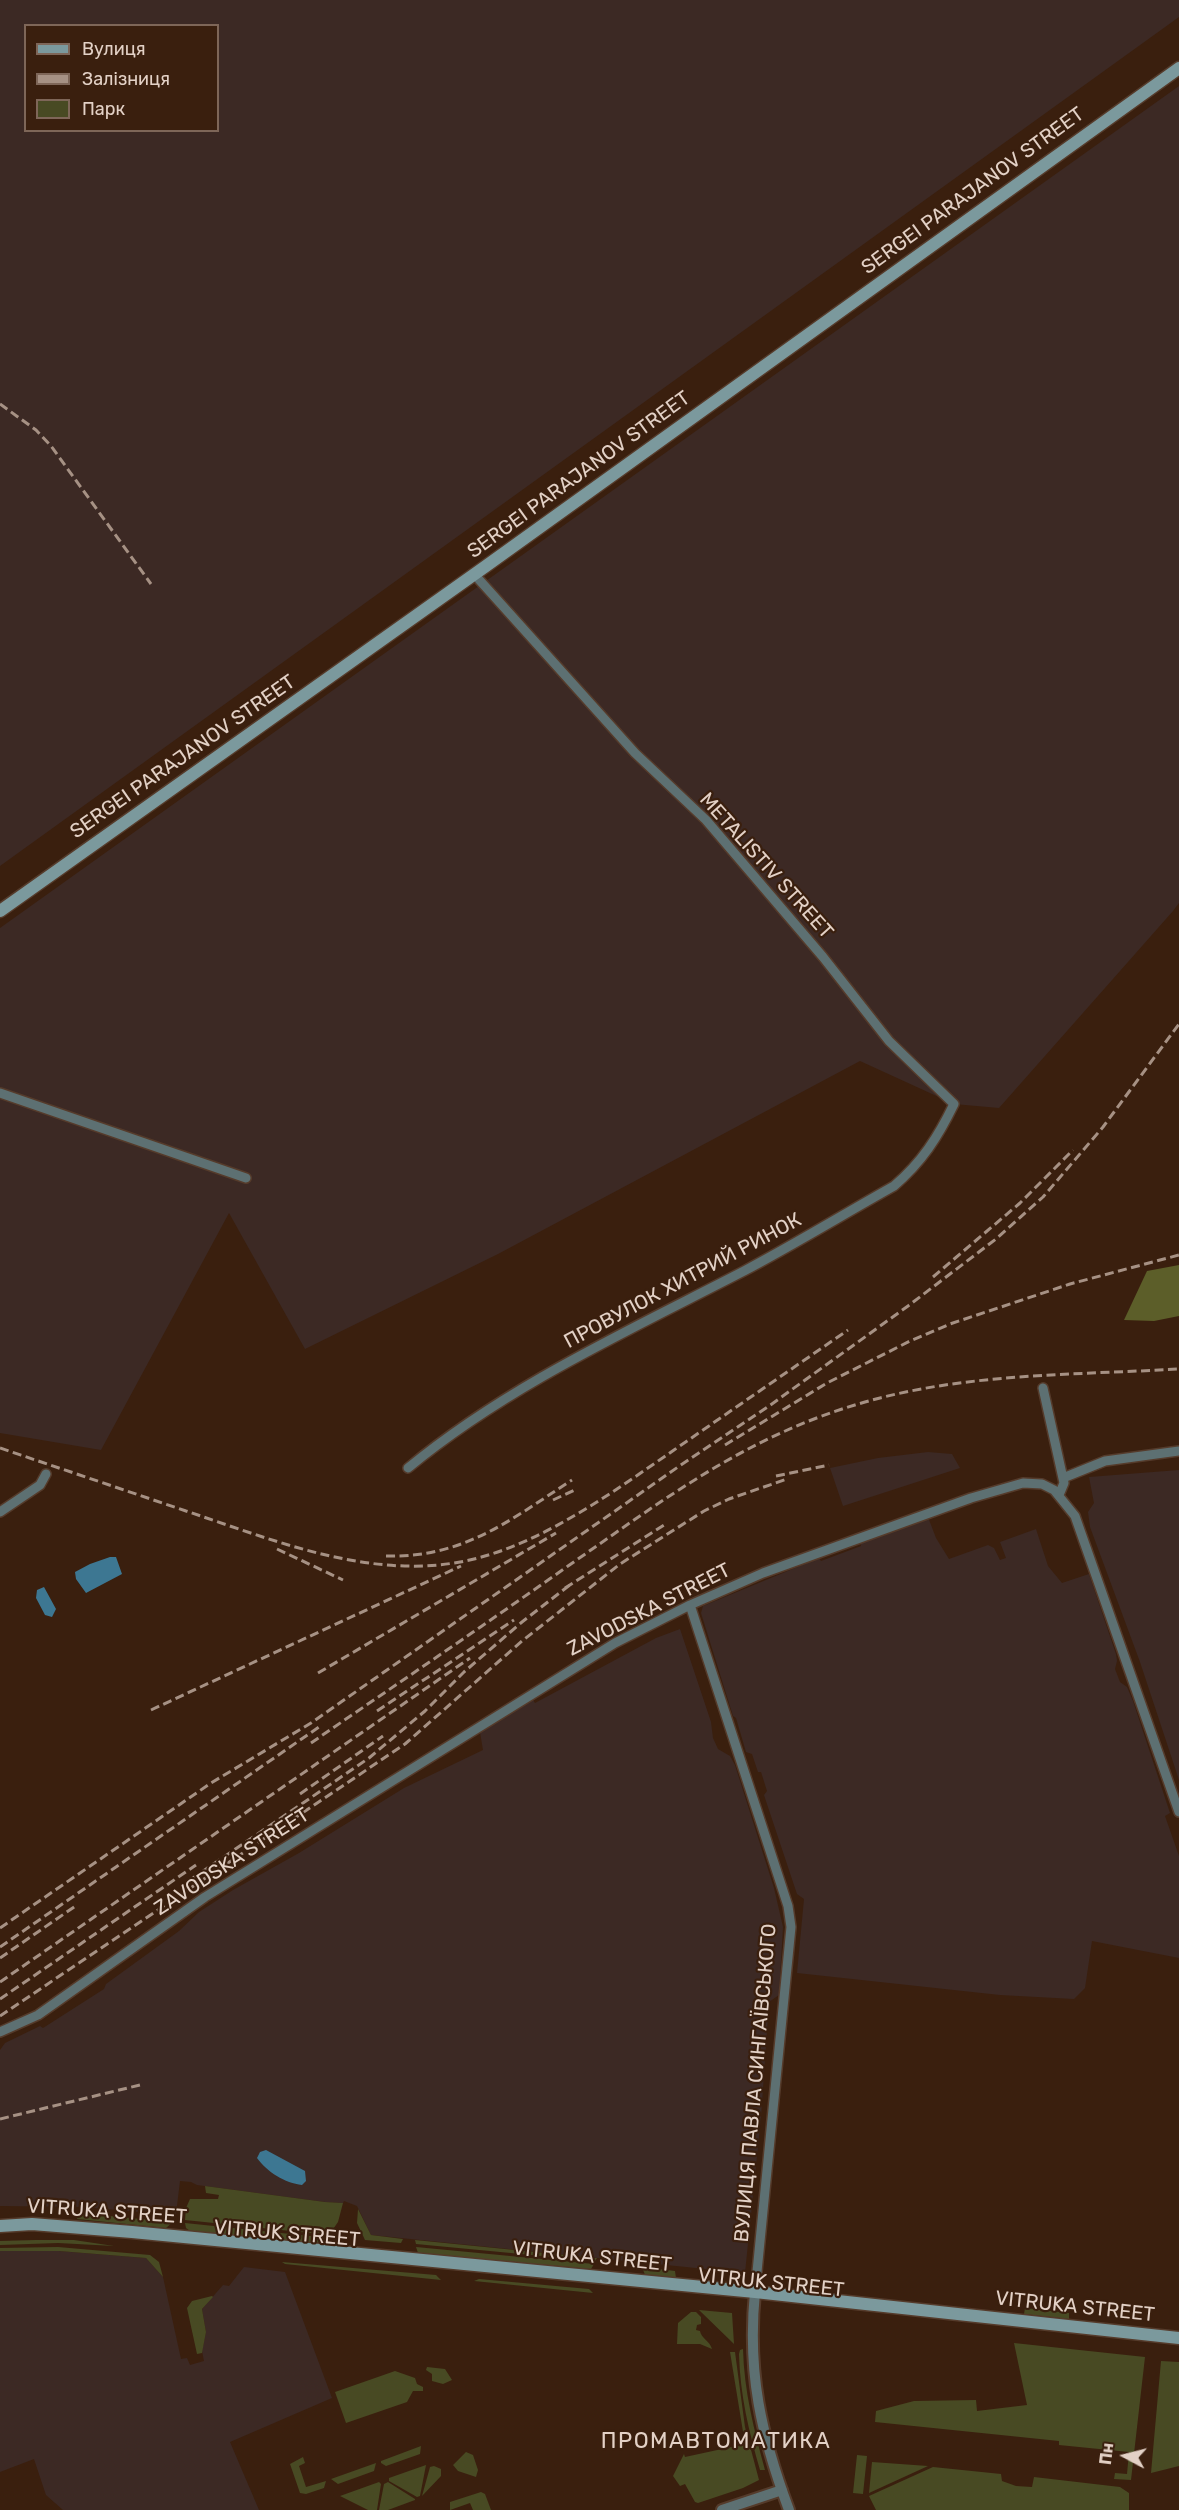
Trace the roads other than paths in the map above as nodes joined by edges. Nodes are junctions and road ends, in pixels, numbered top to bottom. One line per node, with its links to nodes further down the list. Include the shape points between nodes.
1 (1179, 68): 2 (main road, SERGEI PARAJANOV STREET)
2 (474, 574): 3 (main road, SERGEI PARAJANOV STREET); 5 (street, METALISTIV STREET, via 635,753 706,820 889,1041)
3 (0, 911)
4 (0, 1093): 6 (street)
5 (954, 1104): 9 (street, ПРОВУЛОК ХИТРИЙ РИНОК, via 915,1168 894,1186 746,1270 602,1342 448,1435)
6 (246, 1178)
7 (1043, 1388): 11 (street)
8 (1179, 1451): 11 (street, via 1105,1461)
9 (408, 1468)
10 (46, 1474): 13 (street, via 40,1485)
11 (1063, 1478): 12 (street)
12 (1059, 1495): 14 (street, ZAVODSKA STREET, via 1042,1484 1029,1482 970,1498 763,1573); 15 (street, ZAVODSKA STREET, via 1075,1516)
13 (0, 1512)
14 (690, 1605): 16 (street, ZAVODSKA STREET, via 615,1643 205,1897 38,2015); 19 (street, ВУЛИЦЯ ПАВЛА СИНГАЇВСЬКОГО, via 784,1895 790,1927)
15 (1179, 1812)
16 (0, 2032)
17 (0, 2226): 19 (main road, VITRUKA STREET, via 72,2226)
18 (0, 2233): 19 (main road, VITRUK STREET, via 71,2233)
19 (755, 2296): 20 (main road, VITRUKA STREET); 21 (main road, VITRUK STREET); 22 (street, via 756,2397)
20 (1179, 2338)
21 (1179, 2344)
22 (782, 2490): 23 (street); 24 (street)
23 (722, 2510)
24 (789, 2510)

